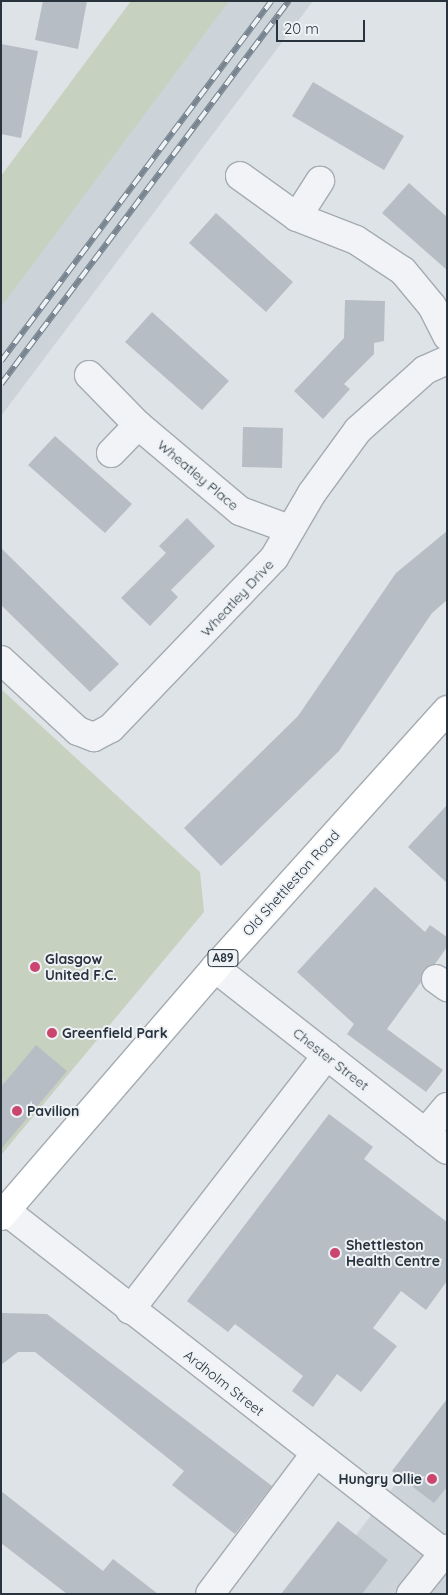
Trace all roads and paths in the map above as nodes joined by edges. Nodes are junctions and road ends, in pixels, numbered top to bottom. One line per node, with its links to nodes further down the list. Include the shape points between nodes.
1 (240, 176): 3 (street)
2 (320, 181): 3 (street)
3 (297, 217): 4 (street, via 356,240 403,271 432,306)
4 (447, 336)
5 (447, 360): 9 (street, Wheatley Drive, via 425,370 358,430)
6 (89, 375): 7 (street, Wheatley Place)
7 (138, 425): 8 (street); 9 (street, Wheatley Place, via 240,511)
8 (111, 453)
9 (289, 529): 10 (street, Wheatley Drive, via 274,558 164,676 111,728 94,737 78,731)
10 (1, 660)
11 (445, 715): 12 (main road, Old Shettleston Road / A89)
12 (215, 968): 13 (street, Chester Street); 17 (main road, Old Shettleston Road / A89)
13 (327, 1055): 15 (street, Chester Street); 18 (street)
14 (447, 1107): 15 (street)
15 (425, 1133): 16 (street, Chester Street)
16 (447, 1150)
17 (3, 1214): 18 (street, Ardholm Street)
18 (130, 1310): 19 (street, Ardholm Street)
19 (316, 1453): 20 (street, Ardholm Street); 21 (street)
20 (446, 1551): 22 (street)
21 (210, 1594)
22 (411, 1594)

